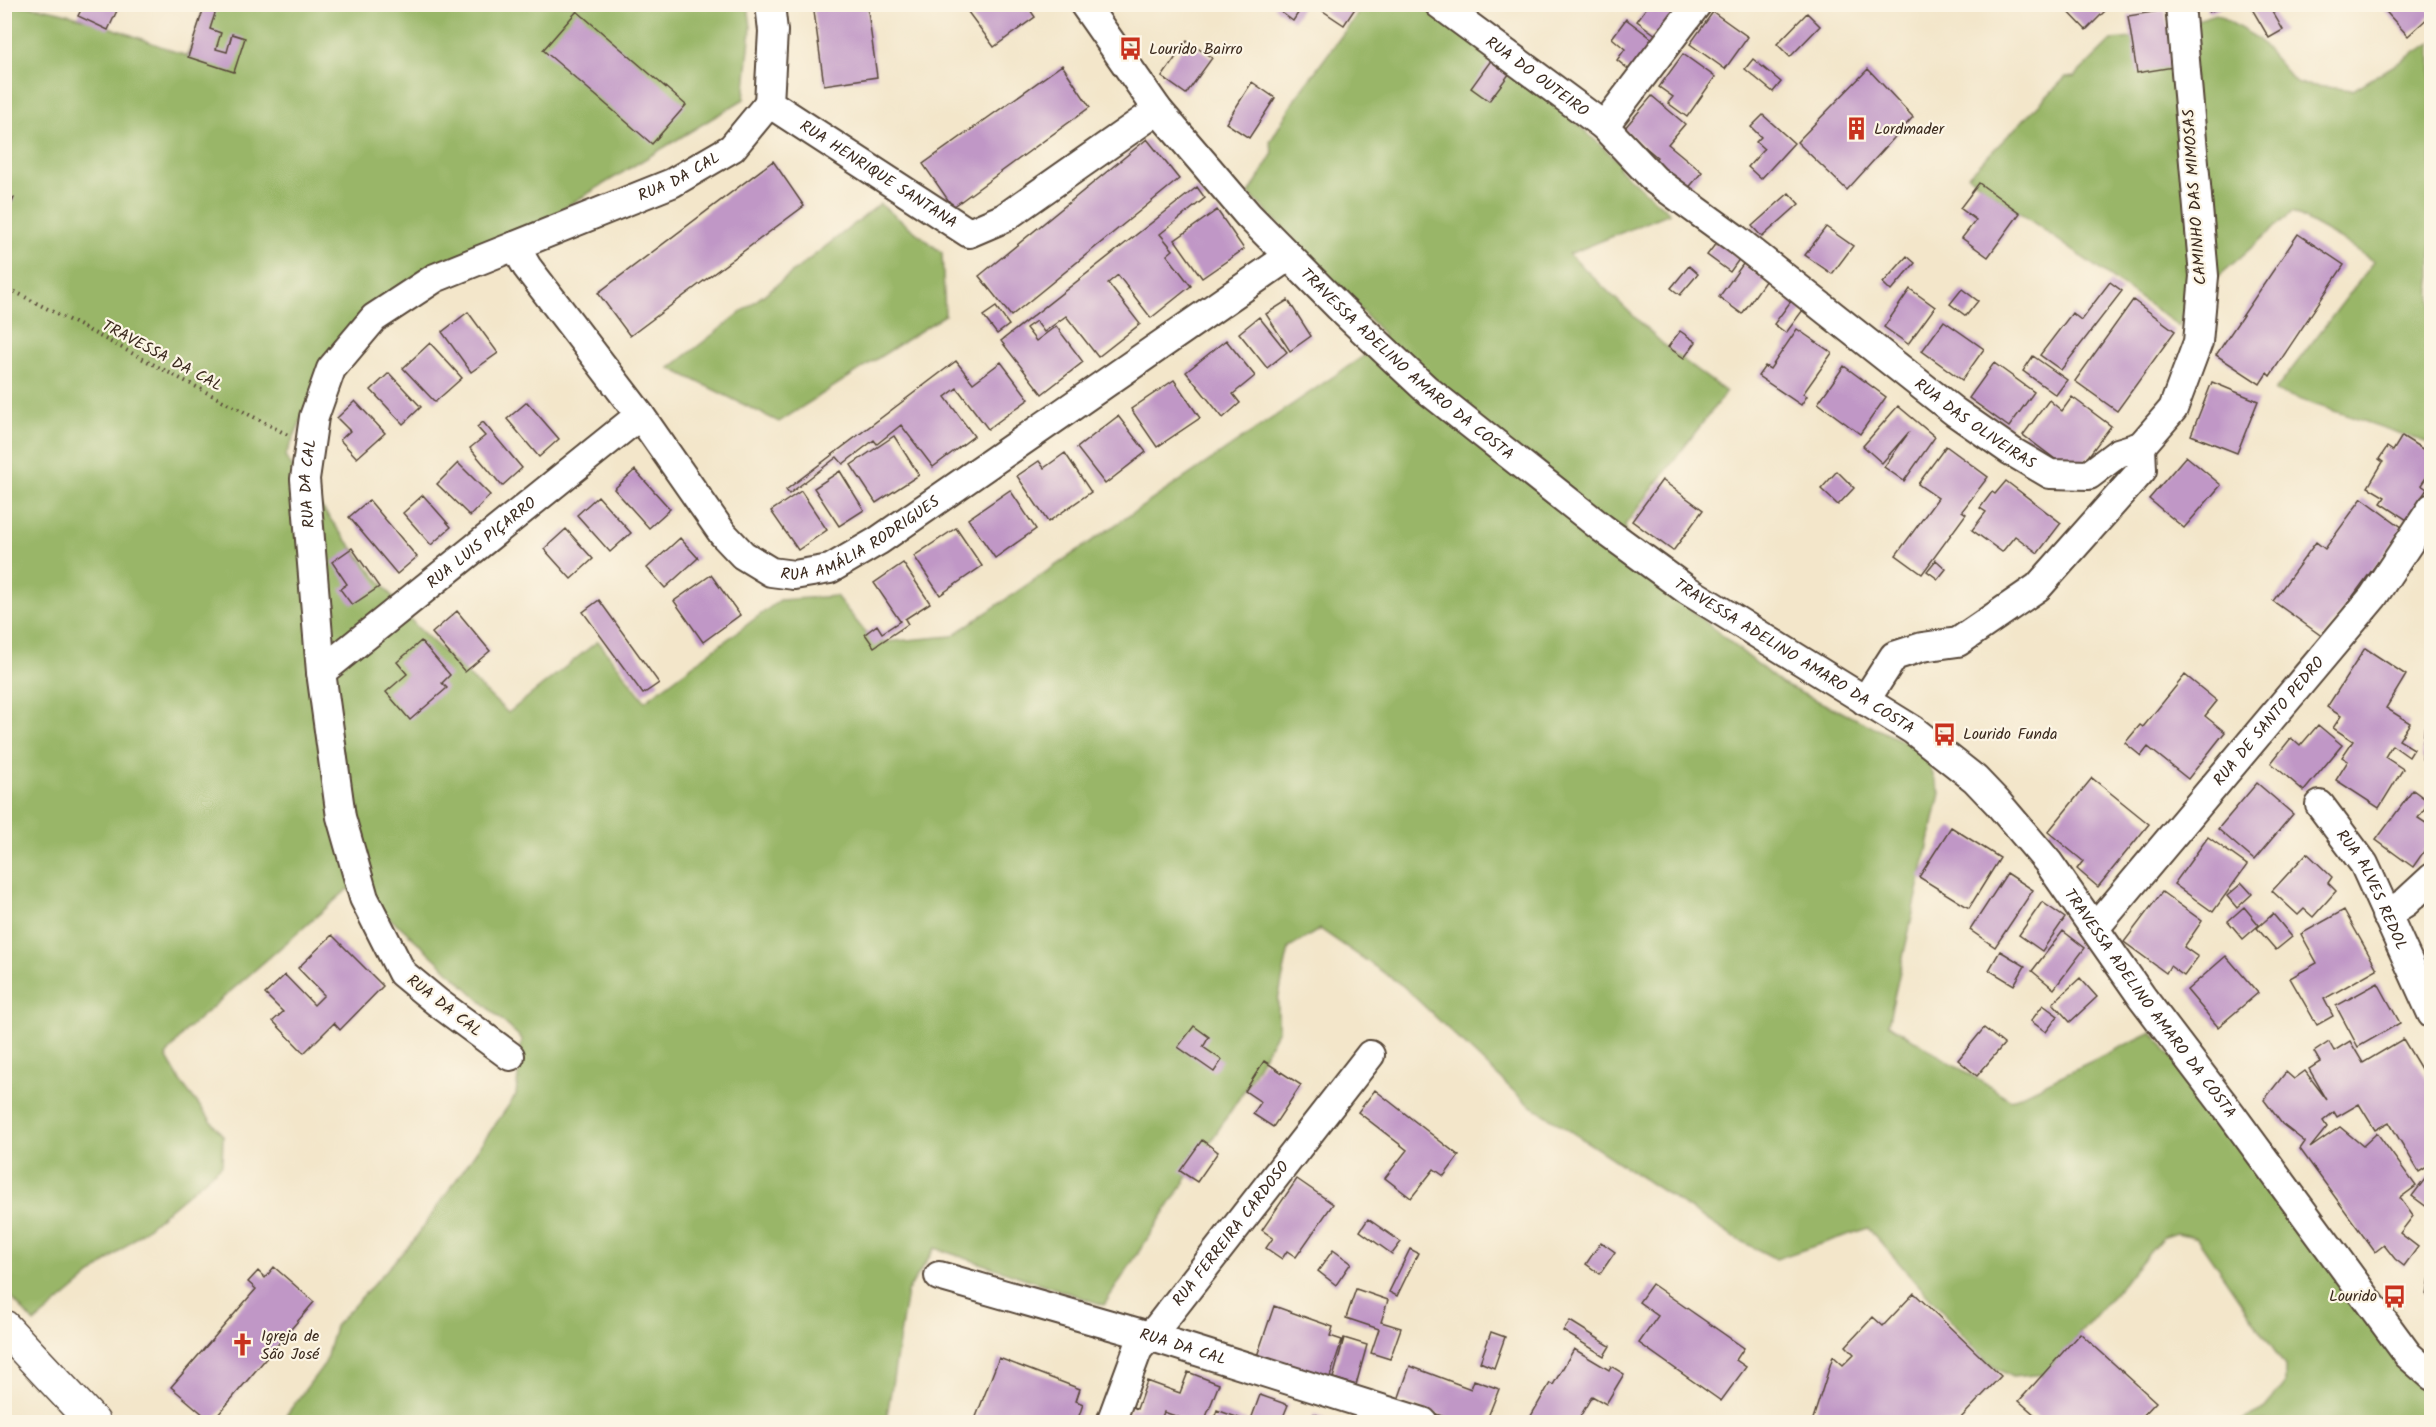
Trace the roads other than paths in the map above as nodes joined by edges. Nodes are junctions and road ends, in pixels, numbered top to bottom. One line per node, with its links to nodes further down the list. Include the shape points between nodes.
1 (770, 4): 6 (street)
2 (1084, 4): 7 (street, TRAVESSA ADELINO AMARO DA COSTA)
3 (1439, 4): 8 (street, RUA DO OUTEIRO)
4 (1697, 4): 8 (street)
5 (2180, 4): 12 (street, CAMINHO DAS MIMOSAS, via 2204,276 2198,342 2174,409)
6 (770, 103): 7 (street, RUA HENRIQUE SANTANA, via 969,233 1004,218); 9 (street, RUA DA CAL, via 732,148 672,183)
7 (1158, 110): 10 (street, TRAVESSA ADELINO AMARO DA COSTA, via 1248,215)
8 (1604, 126): 12 (street, RUA DAS OLIVEIRAS, via 1655,180 2011,451 2050,474 2089,475 2118,453)
9 (515, 246): 11 (street, RUA AMÁLIA RODRIGUES); 14 (street, RUA DA CAL, via 435,278 374,318 331,369 314,417 306,479)
10 (1289, 256): 11 (street, RUA AMÁLIA RODRIGUES, via 878,541 830,568 794,575 771,572 743,555 723,534); 15 (street, TRAVESSA ADELINO AMARO DA COSTA, via 1425,388 1602,528 1688,590)
11 (640, 415): 14 (street, RUA LUIS PIÇARRO)
12 (2141, 446): 15 (street, via 2142,470 2038,587 1958,642 1922,646 1894,656)
13 (2432, 508): 19 (street, RUA DE SANTO PEDRO, via 2373,597)
14 (321, 672): 22 (street, RUA DA CAL, via 341,817 364,898 402,973)
15 (1864, 701): 19 (street, TRAVESSA ADELINO AMARO DA COSTA, via 1913,730 1975,779 2048,862)
16 (2320, 805): 18 (street, RUA ALVES REDOL, via 2364,864)
17 (2432, 878): 18 (street)
18 (2386, 915): 20 (street, RUA ALVES REDOL)
19 (2095, 928): 26 (street, TRAVESSA ADELINO AMARO DA COSTA, via 2400,1345)
20 (2432, 1014)
21 (1370, 1055): 25 (street, RUA FERREIRA CARDOSO)
22 (510, 1056)
23 (939, 1275): 25 (street, RUA DA CAL)
24 (4, 1328): 28 (main road)
25 (1149, 1336): 27 (street, RUA DA CAL); 29 (street, RUA FERREIRA CARDOSO, via 1138,1349)
26 (2432, 1377)
27 (1373, 1415): 30 (street, RUA DA CAL)
28 (93, 1422)
29 (1111, 1422)
30 (1423, 1422)

